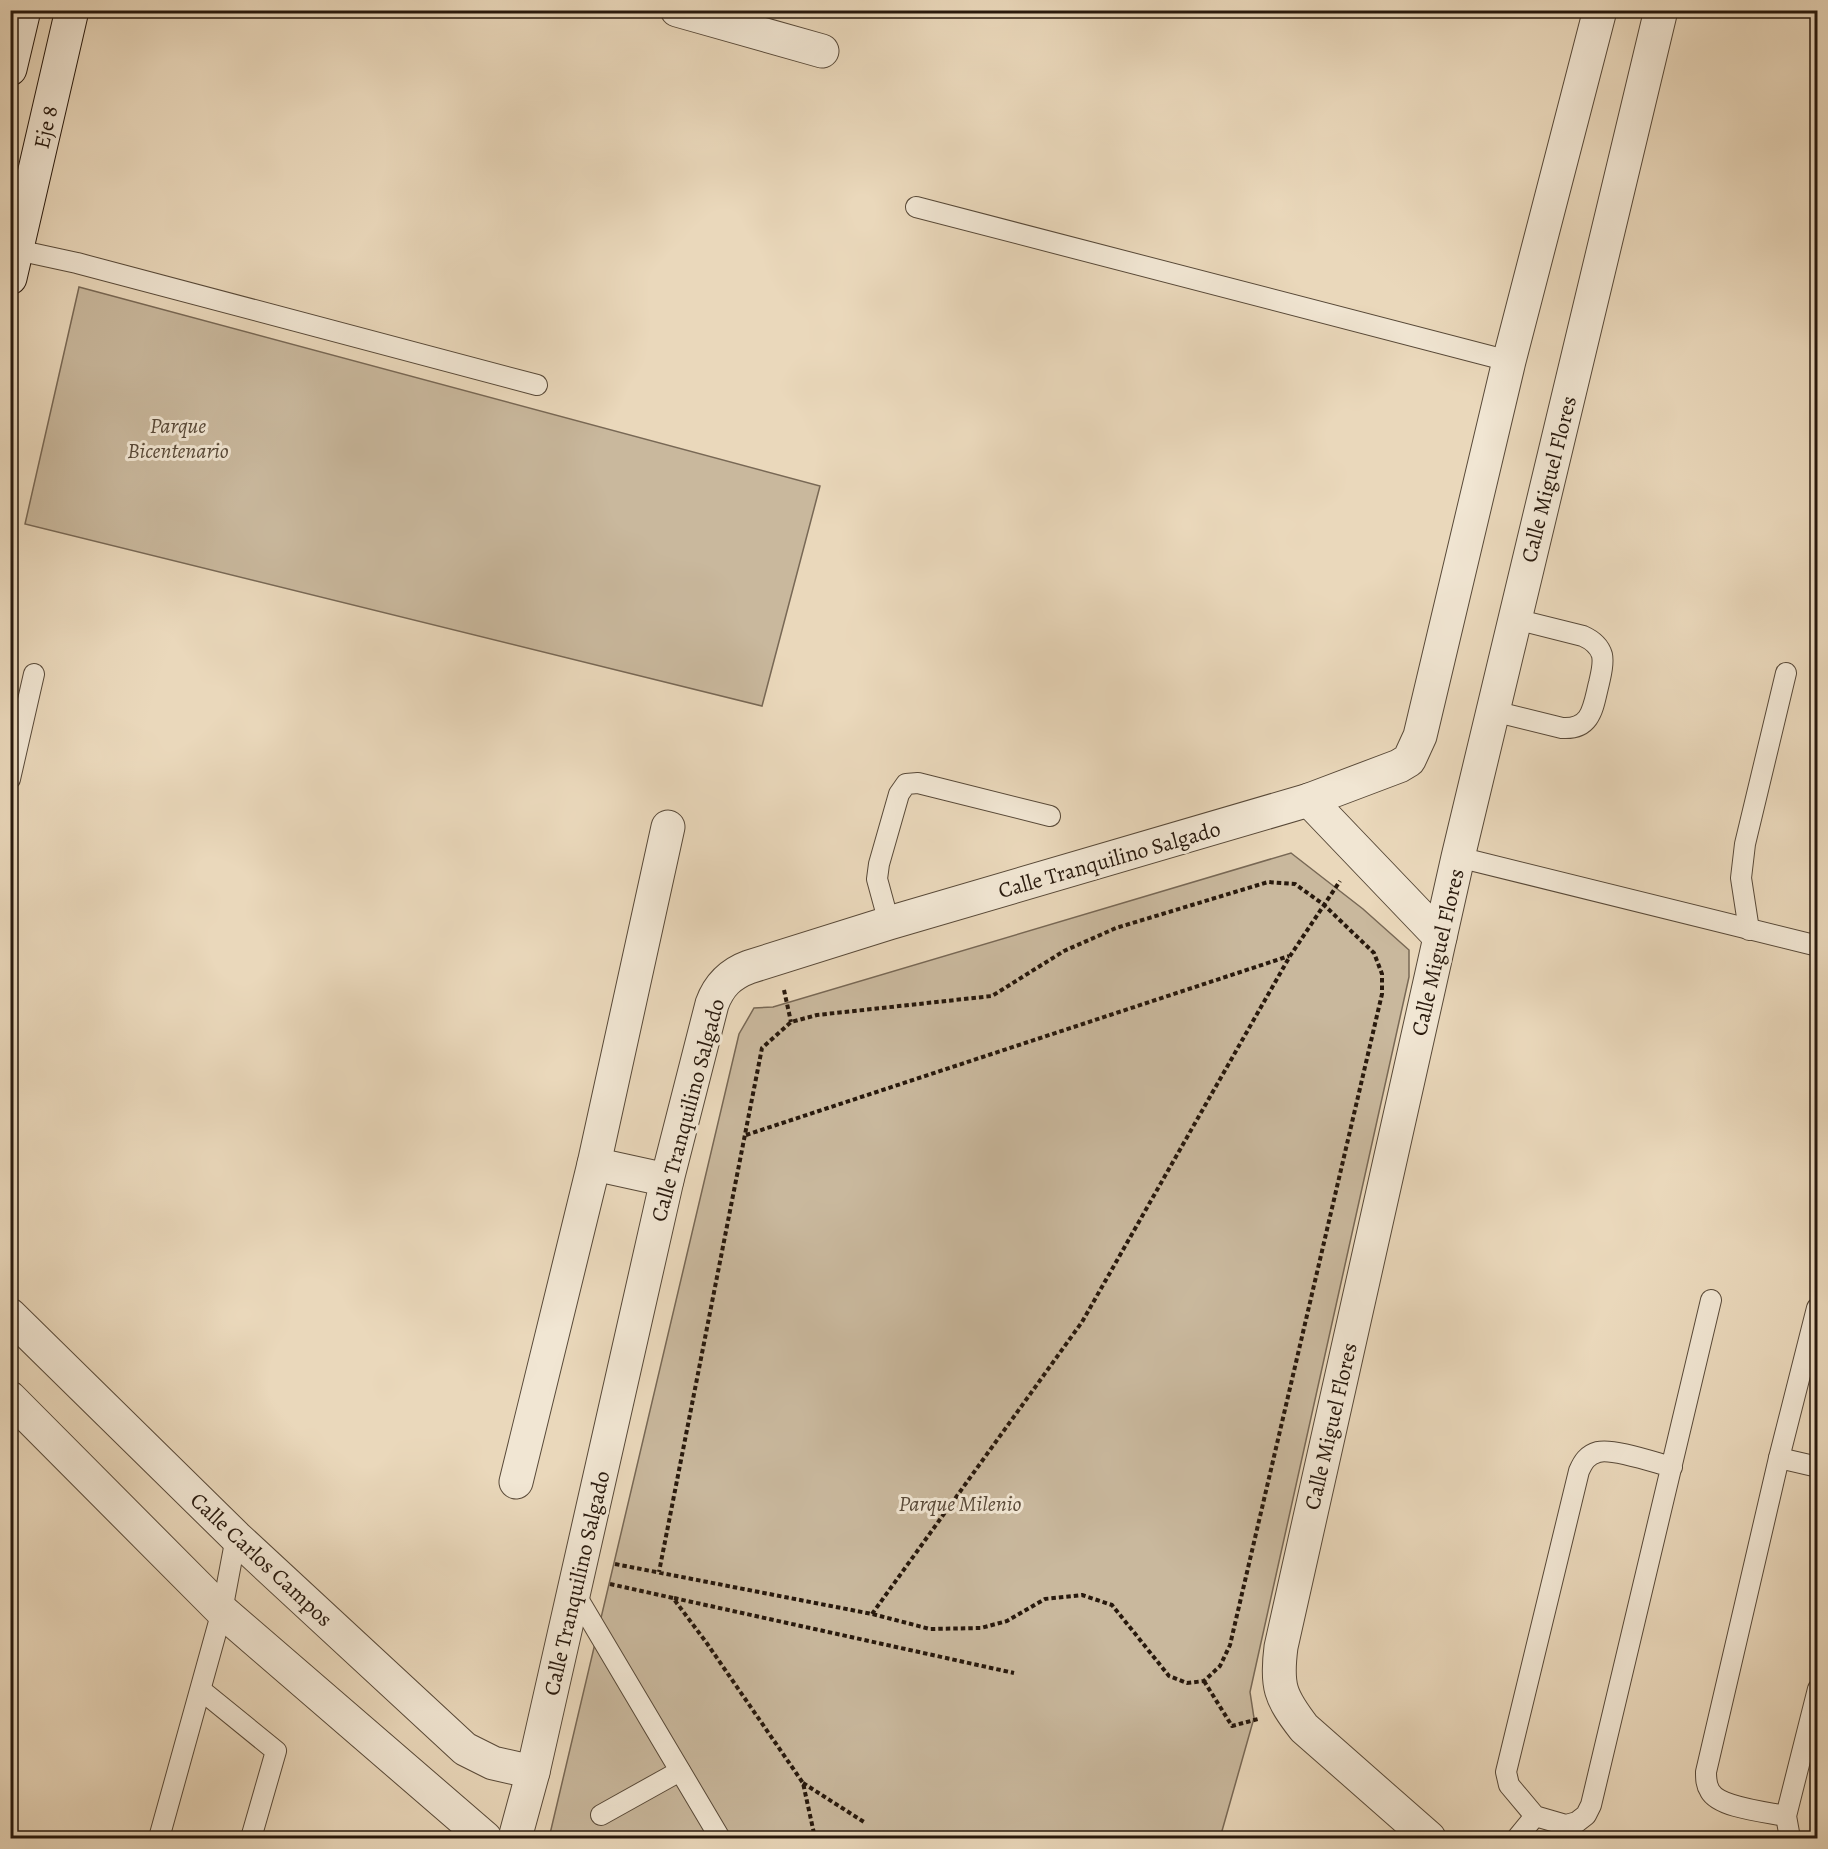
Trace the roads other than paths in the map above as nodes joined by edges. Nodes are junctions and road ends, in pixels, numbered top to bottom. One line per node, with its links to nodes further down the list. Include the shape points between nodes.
1 (24, 10): 7 (street)
2 (72, 10): 9 (street, Eje 8)
3 (677, 10): 6 (street)
4 (1600, 10): 10 (street)
5 (1661, 10): 12 (street, Calle Miguel Flores)
6 (822, 51)
7 (10, 69)
8 (916, 207): 10 (lane)
9 (14, 264): 11 (lane, via 77,263)
10 (1509, 361): 17 (street, Calle Tranquilino Salgado, via 1420,736 1409,760)
11 (537, 384)
12 (1515, 619): 15 (street, Calle Miguel Flores); 15 (lane, via 1583,636 1599,647 1603,657 1593,708 1582,725 1572,729)
13 (1786, 673): 22 (lane, via 1745,844 1741,879)
14 (34, 674): 16 (lane)
15 (1492, 711): 20 (street, Calle Miguel Flores)
16 (10, 779)
17 (1309, 800): 21 (street, Calle Tranquilino Salgado); 23 (street)
18 (1050, 816): 21 (lane, via 918,783 906,784 899,794 877,879)
19 (668, 827): 25 (street)
20 (1458, 857): 22 (lane); 23 (street, Calle Miguel Flores)
21 (889, 923): 26 (street, Calle Tranquilino Salgado, via 749,967 725,981 712,1004)
22 (1749, 930): 24 (lane)
23 (1440, 937): 50 (street, Calle Miguel Flores, via 1277,1674 1289,1709 1304,1728)
24 (1818, 945)
25 (594, 1164): 26 (street); 34 (street)
26 (667, 1180): 36 (street, Calle Tranquilino Salgado)
27 (1711, 1299): 32 (lane)
28 (1817, 1308): 31 (lane)
29 (10, 1315): 35 (street, Calle Carlos Campos)
30 (10, 1398): 37 (street)
31 (1779, 1458): 33 (lane); 44 (lane, via 1706,1782 1710,1792 1727,1803)
32 (1672, 1467): 43 (lane, via 1591,1805 1586,1815 1566,1825); 43 (lane, via 1600,1451 1583,1462 1579,1471 1507,1766 1509,1785)
33 (1818, 1467)
34 (516, 1482)
35 (236, 1537): 37 (lane); 41 (street, Calle Carlos Campos, via 465,1749 492,1764)
36 (578, 1576): 40 (lane); 41 (street, Calle Tranquilino Salgado)
37 (222, 1611): 39 (lane); 47 (street)
38 (1818, 1689): 44 (lane)
39 (201, 1690): 45 (lane); 46 (lane, via 276,1751)
40 (680, 1771): 42 (lane); 49 (lane)
41 (533, 1772): 48 (street, Calle Tranquilino Salgado)
42 (601, 1815)
43 (1535, 1816): 51 (lane)
44 (1786, 1816): 52 (lane)
45 (159, 1839)
46 (250, 1839)
47 (485, 1839)
48 (515, 1839)
49 (720, 1839)
50 (1429, 1839)
51 (1517, 1839)
52 (1790, 1839)

